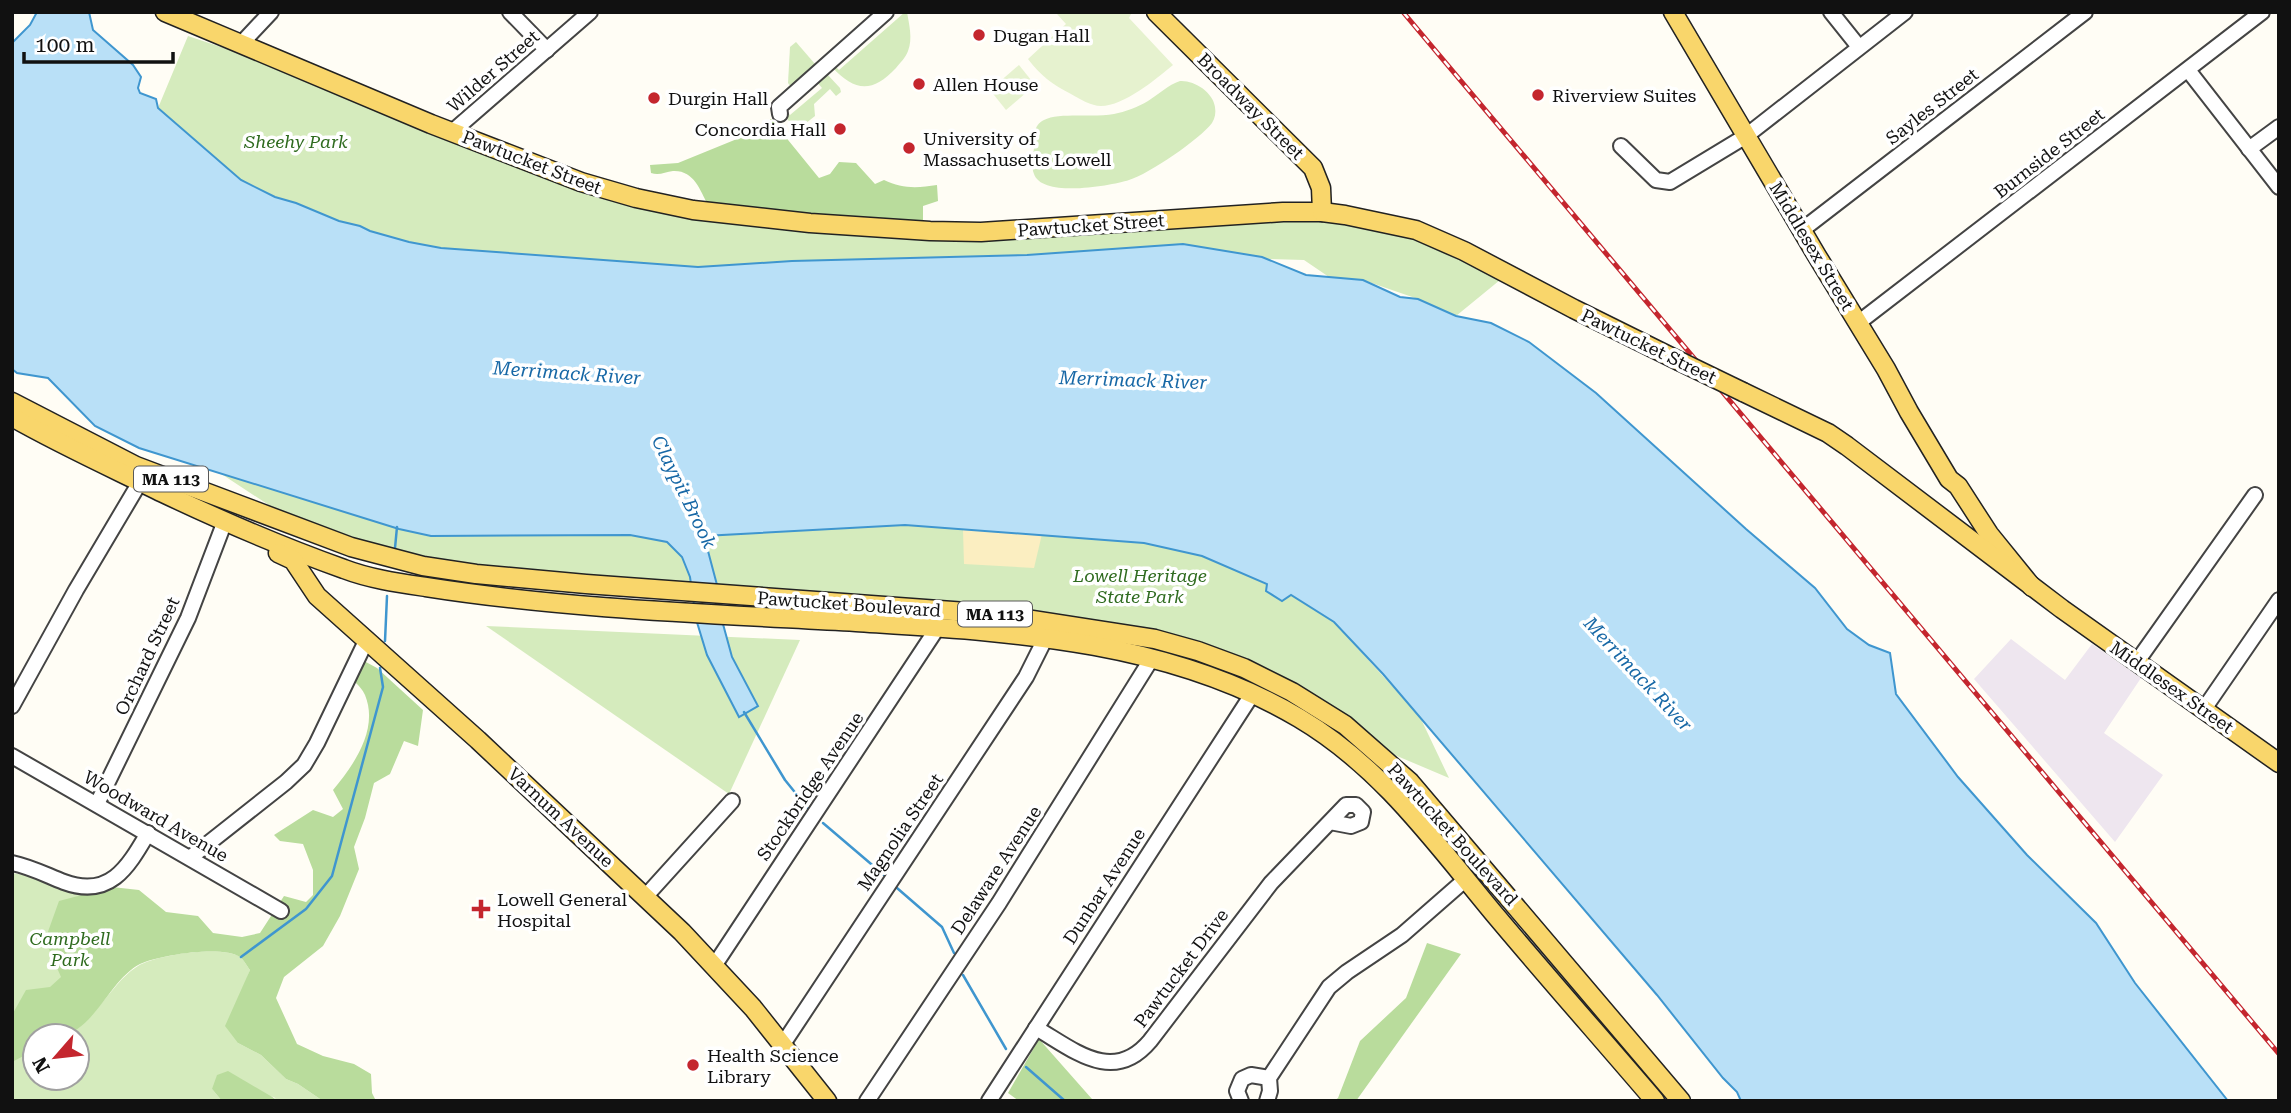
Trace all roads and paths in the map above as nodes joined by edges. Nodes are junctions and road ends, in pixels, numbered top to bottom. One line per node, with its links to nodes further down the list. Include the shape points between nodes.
1 (165, 12): 12 (main road, Pawtucket Street)
2 (271, 12): 12 (street)
3 (510, 12): 14 (street)
4 (590, 12): 14 (street, Wilder Street)
5 (886, 12): 16 (street, via 779,107)
6 (1156, 12): 23 (main road, Broadway Street, via 1313,168 1321,188)
7 (1673, 12): 19 (main road, Middlesex Street)
8 (1831, 12): 13 (street)
9 (1905, 12): 13 (street)
10 (2085, 12): 24 (street, Sayles Street)
11 (2262, 12): 15 (street, Burnside Street)
12 (241, 44): 18 (main road, Pawtucket Street)
13 (1859, 47): 19 (street)
14 (547, 50): 18 (street, Wilder Street)
15 (2188, 70): 21 (street); 25 (street, Burnside Street)
16 (780, 114)
17 (2279, 127): 21 (street)
18 (452, 132): 23 (main road, Pawtucket Street, via 629,196 693,210 810,223 981,232)
19 (1746, 136): 20 (street, via 1663,183); 24 (main road, Middlesex Street)
20 (1621, 146)
21 (2249, 149): 22 (street)
22 (2279, 187)
23 (1321, 212): 32 (main road, Pawtucket Street, bridge, via 1373,219 1437,239 1828,433)
24 (1802, 230): 25 (main road, Middlesex Street)
25 (1858, 323): 28 (main road, Middlesex Street)
26 (12, 402): 33 (main road, MA 113, via 136,466)
27 (12, 417): 29 (main road, Varnum Avenue / MA 113)
28 (1949, 479): 32 (main road, Middlesex Street); 36 (main road, Middlesex Street)
29 (140, 482): 31 (main road, Varnum Avenue / MA 113); 45 (street)
30 (2255, 495): 43 (street)
31 (225, 521): 34 (main road, Varnum Avenue / MA 113); 35 (main road, Varnum Avenue, via 231,529 293,560); 50 (street, Orchard Street, via 188,618)
32 (1968, 540): 36 (main road, Middlesex Street)
33 (336, 542): 34 (main road, Varnum Avenue); 68 (main road, Pawtucket Boulevard / MA 113, via 423,566 476,574 994,614 1095,628 1178,645 1269,679 1345,725 1410,782)
34 (328, 563): 35 (main road, via 313,570); 38 (main road, Varnum Avenue, via 322,586); 39 (main road, Pawtucket Boulevard / MA 113, via 433,588 562,603)
35 (308, 581): 38 (main road, Varnum Avenue, via 317,596)
36 (2032, 587): 43 (main road, Middlesex Street)
37 (2279, 600): 46 (street)
38 (335, 610): 40 (main road, Varnum Avenue)
39 (938, 627): 41 (main road, Pawtucket Boulevard / MA 113); 58 (street, Stockbridge Avenue)
40 (367, 639): 53 (street, via 304,765); 56 (main road, Varnum Avenue)
41 (1045, 639): 42 (main road, Pawtucket Boulevard / MA 113); 60 (street, Magnolia Street, via 1026,677)
42 (1152, 658): 44 (main road, Pawtucket Boulevard / MA 113); 63 (street, Delaware Avenue, via 999,903)
43 (2136, 663): 46 (main road, Middlesex Street)
44 (1253, 693): 55 (main road, Pawtucket Boulevard / MA 113, via 1321,732 1360,762 1412,812); 59 (street, Dunbar Avenue)
45 (12, 706)
46 (2204, 709): 48 (main road, Middlesex Street)
47 (12, 756): 50 (street, Woodward Avenue)
48 (2276, 756)
49 (732, 801): 56 (street)
50 (97, 804): 52 (street, Woodward Avenue)
51 (1330, 822): 59 (street, Pawtucket Drive, via 1271,883 1137,1054 1121,1062 1103,1063)
52 (148, 833): 53 (street, Woodward Avenue); 54 (street, via 127,867 105,883 74,885)
53 (191, 857): 57 (street, Woodward Avenue)
54 (12, 863)
55 (1466, 880): 61 (street, via 1402,935 1329,987); 67 (main road, Pawtucket Boulevard / MA 113)
56 (645, 897): 58 (main road, Varnum Avenue)
57 (281, 911)
58 (714, 965): 60 (main road, Varnum Avenue)
59 (1036, 1028): 64 (street, Dunbar Avenue)
60 (783, 1044): 62 (main road, Varnum Avenue)
61 (1269, 1078): 65 (street, via 1255,1075 1242,1079 1237,1091); 66 (street)
62 (827, 1101)
63 (867, 1101)
64 (989, 1101)
65 (1241, 1101)
66 (1267, 1101)
67 (1655, 1101)
68 (1681, 1101)

